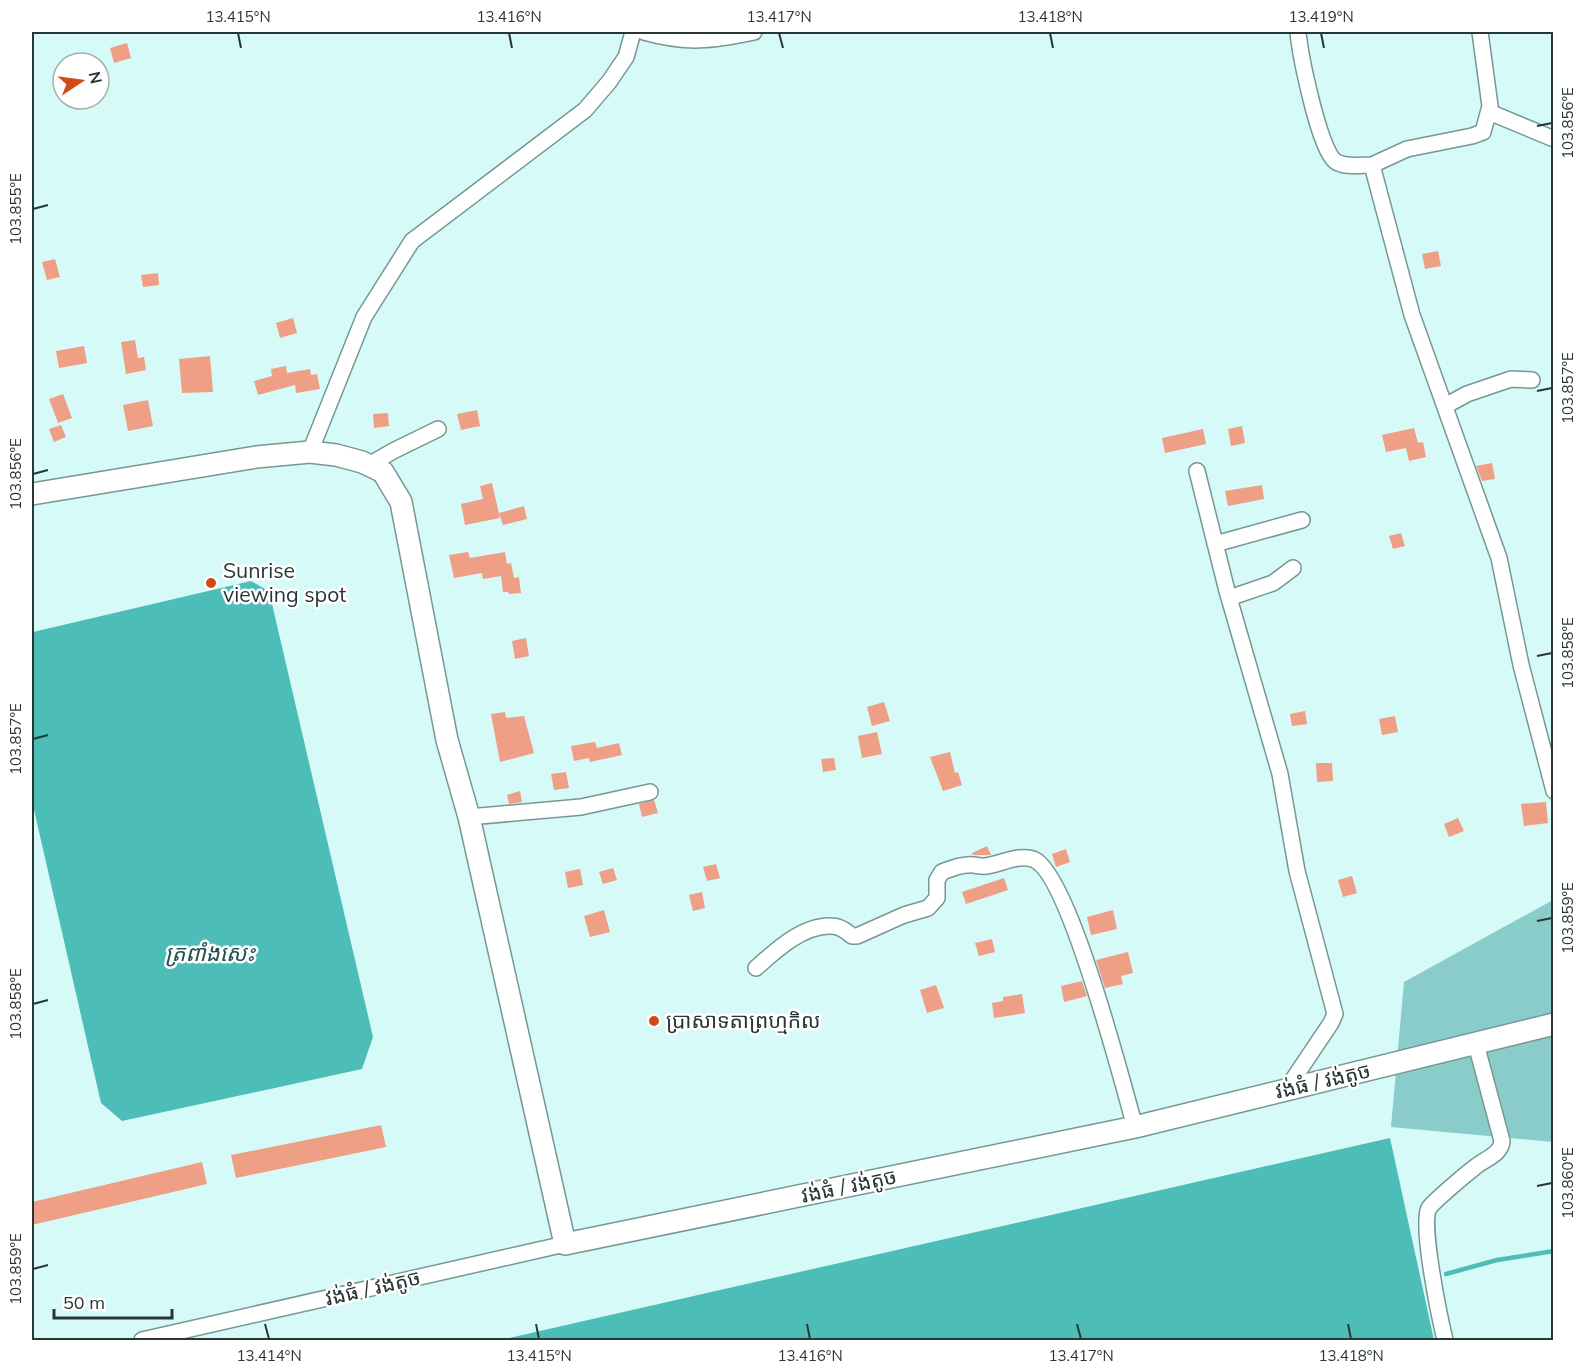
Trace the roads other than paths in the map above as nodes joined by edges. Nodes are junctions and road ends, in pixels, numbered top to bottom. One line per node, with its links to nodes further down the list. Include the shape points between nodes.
1 (633, 32): 12 (street, via 626,57 585,110 412,242 364,317)
2 (644, 32): 3 (street, via 688,41)
3 (754, 32)
4 (1298, 32): 8 (street, via 1324,144 1340,164)
5 (1480, 32): 6 (street)
6 (1489, 112): 7 (street); 8 (street, via 1483,132 1407,149)
7 (1554, 140)
8 (1372, 165): 10 (street, via 1412,315)
9 (1532, 380): 10 (street, via 1511,379)
10 (1445, 406): 20 (street, via 1499,558 1521,665)
11 (438, 429): 13 (street)
12 (310, 452): 13 (main road); 15 (main road, via 256,457)
13 (369, 465): 22 (main road, via 383,472 401,502 447,740)
14 (1197, 471): 17 (street)
15 (32, 494)
16 (1302, 520): 17 (street)
17 (1215, 544): 19 (street)
18 (1293, 568): 19 (street, via 1273,583)
19 (1229, 598): 26 (street, via 1280,774 1297,871 1335,1014)
20 (1554, 791)
21 (650, 792): 22 (street, via 581,807)
22 (469, 817): 28 (main road)
23 (756, 968): 27 (street, via 807,931 830,926 857,936 928,908 937,898 937,880 942,872 970,864 982,867 1032,858 1044,866 1077,933)
24 (1554, 1024): 25 (main road, វង់ធំ / វង់តូច)
25 (1476, 1044): 26 (main road, វង់ធំ / វង់តូច); 30 (street, via 1502,1147 1429,1209 1429,1243)
26 (1286, 1090): 27 (main road, វង់ធំ / វង់តូច)
27 (1135, 1127): 28 (main road, វង់ធំ / វង់តូច)
28 (565, 1244): 29 (street, វង់ធំ / វង់តូច)
29 (142, 1341)
30 (1445, 1341)

